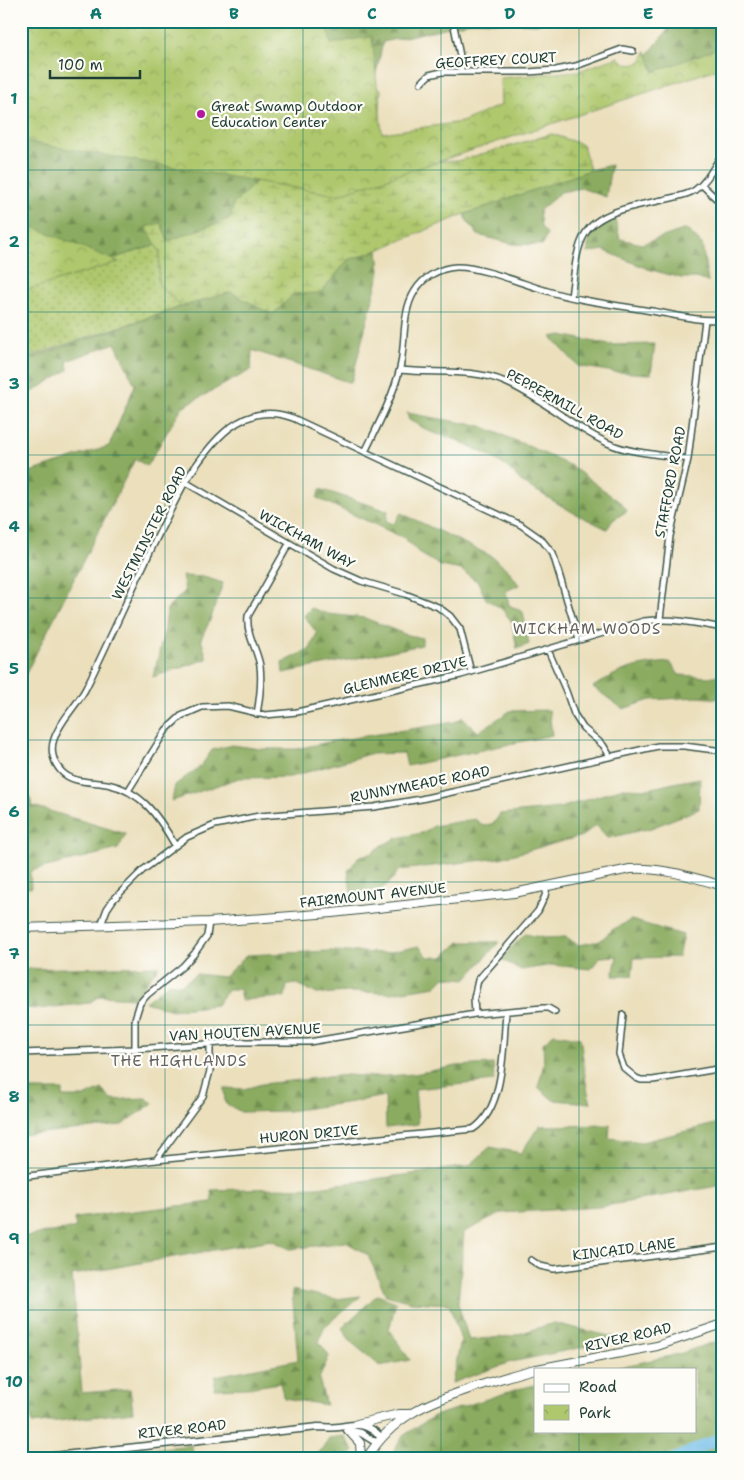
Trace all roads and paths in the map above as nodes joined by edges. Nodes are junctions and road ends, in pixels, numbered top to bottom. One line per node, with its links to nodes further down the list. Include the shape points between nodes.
1 (453, 21): 3 (street)
2 (632, 52): 3 (street, GEOFFREY COURT, via 622,49 556,70)
3 (461, 72): 4 (street, GEOFFREY COURT, via 430,75)
4 (421, 83)
5 (723, 153): 6 (street)
6 (702, 185): 7 (street); 8 (street, via 680,196 609,214 595,222 580,242)
7 (723, 205)
8 (570, 297): 10 (street); 11 (street, via 465,268 446,268 436,272 422,282 410,300)
9 (723, 319): 10 (street)
10 (705, 320): 13 (street, STAFFORD ROAD)
11 (400, 370): 12 (street); 13 (street, PEPPERMILL ROAD, via 494,378 526,393 608,444)
12 (365, 452): 14 (street, WESTMINSTER ROAD, via 284,414 254,414 235,424 216,441); 18 (street, WESTMINSTER ROAD, via 535,534 556,562)
13 (688, 459): 16 (street, STAFFORD ROAD, via 670,536)
14 (185, 482): 15 (street, WICKHAM WAY); 24 (street, WESTMINSTER ROAD, via 85,690 53,743 56,764 70,778)
15 (290, 544): 20 (street, WICKHAM WAY, via 361,581 438,607 460,629); 21 (street, via 248,616 247,629 261,678)
16 (660, 619): 17 (street, GLENMERE DRIVE); 18 (street, GLENMERE DRIVE)
17 (723, 628)
18 (579, 640): 19 (street, GLENMERE DRIVE)
19 (548, 650): 20 (street, GLENMERE DRIVE); 23 (street, via 574,714)
20 (471, 672): 21 (street, GLENMERE DRIVE, via 297,712)
21 (257, 714): 24 (street, GLENMERE DRIVE, via 228,706 212,706 181,716 160,738)
22 (723, 752): 23 (street, RUNNYMEADE ROAD, via 658,746)
23 (610, 756): 25 (street, RUNNYMEADE ROAD, via 374,807 234,820 205,829)
24 (128, 791): 25 (street, WESTMINSTER ROAD, via 157,815)
25 (176, 845): 29 (street, RUNNYMEADE ROAD, via 143,870 113,900)
26 (723, 886): 27 (main road, FAIRMOUNT AVENUE, via 686,875 642,868)
27 (547, 887): 28 (main road, FAIRMOUNT AVENUE, via 349,912); 33 (street, via 538,911 478,980)
28 (210, 922): 29 (main road, FAIRMOUNT AVENUE); 36 (street, via 207,936 194,954 140,1003 135,1019)
29 (101, 925): 30 (main road, FAIRMOUNT AVENUE)
30 (21, 928)
31 (506, 1012): 32 (street, VAN HOUTEN AVENUE, via 548,1008); 33 (street, VAN HOUTEN AVENUE); 39 (street, HURON DRIVE, via 499,1088 484,1120 473,1129)
32 (555, 1012)
33 (475, 1014): 35 (street, VAN HOUTEN AVENUE, via 315,1042)
34 (622, 1015): 38 (street, via 619,1054 624,1068 636,1078 653,1080)
35 (210, 1043): 36 (street, VAN HOUTEN AVENUE); 39 (street, via 210,1071 204,1096)
36 (135, 1049): 37 (street, VAN HOUTEN AVENUE)
37 (21, 1053)
38 (723, 1068)
39 (156, 1160): 40 (street, HURON DRIVE)
40 (21, 1177)
41 (723, 1247): 42 (street, KINCAID LANE, via 554,1269)
42 (531, 1260)
43 (723, 1324): 44 (main road, RIVER ROAD, via 657,1346)
44 (541, 1368)
45 (534, 1370): 46 (main road, RIVER ROAD, via 441,1398)
46 (409, 1414): 47 (main road); 50 (main road, RIVER ROAD)
47 (357, 1424): 48 (street); 50 (street, via 372,1430)
48 (339, 1427): 49 (street); 51 (street, RIVER ROAD)
49 (349, 1430): 50 (street); 52 (main road, via 360,1443)
50 (379, 1440): 53 (main road, RIVER ROAD)
51 (27, 1459)
52 (361, 1459)
53 (366, 1459)

